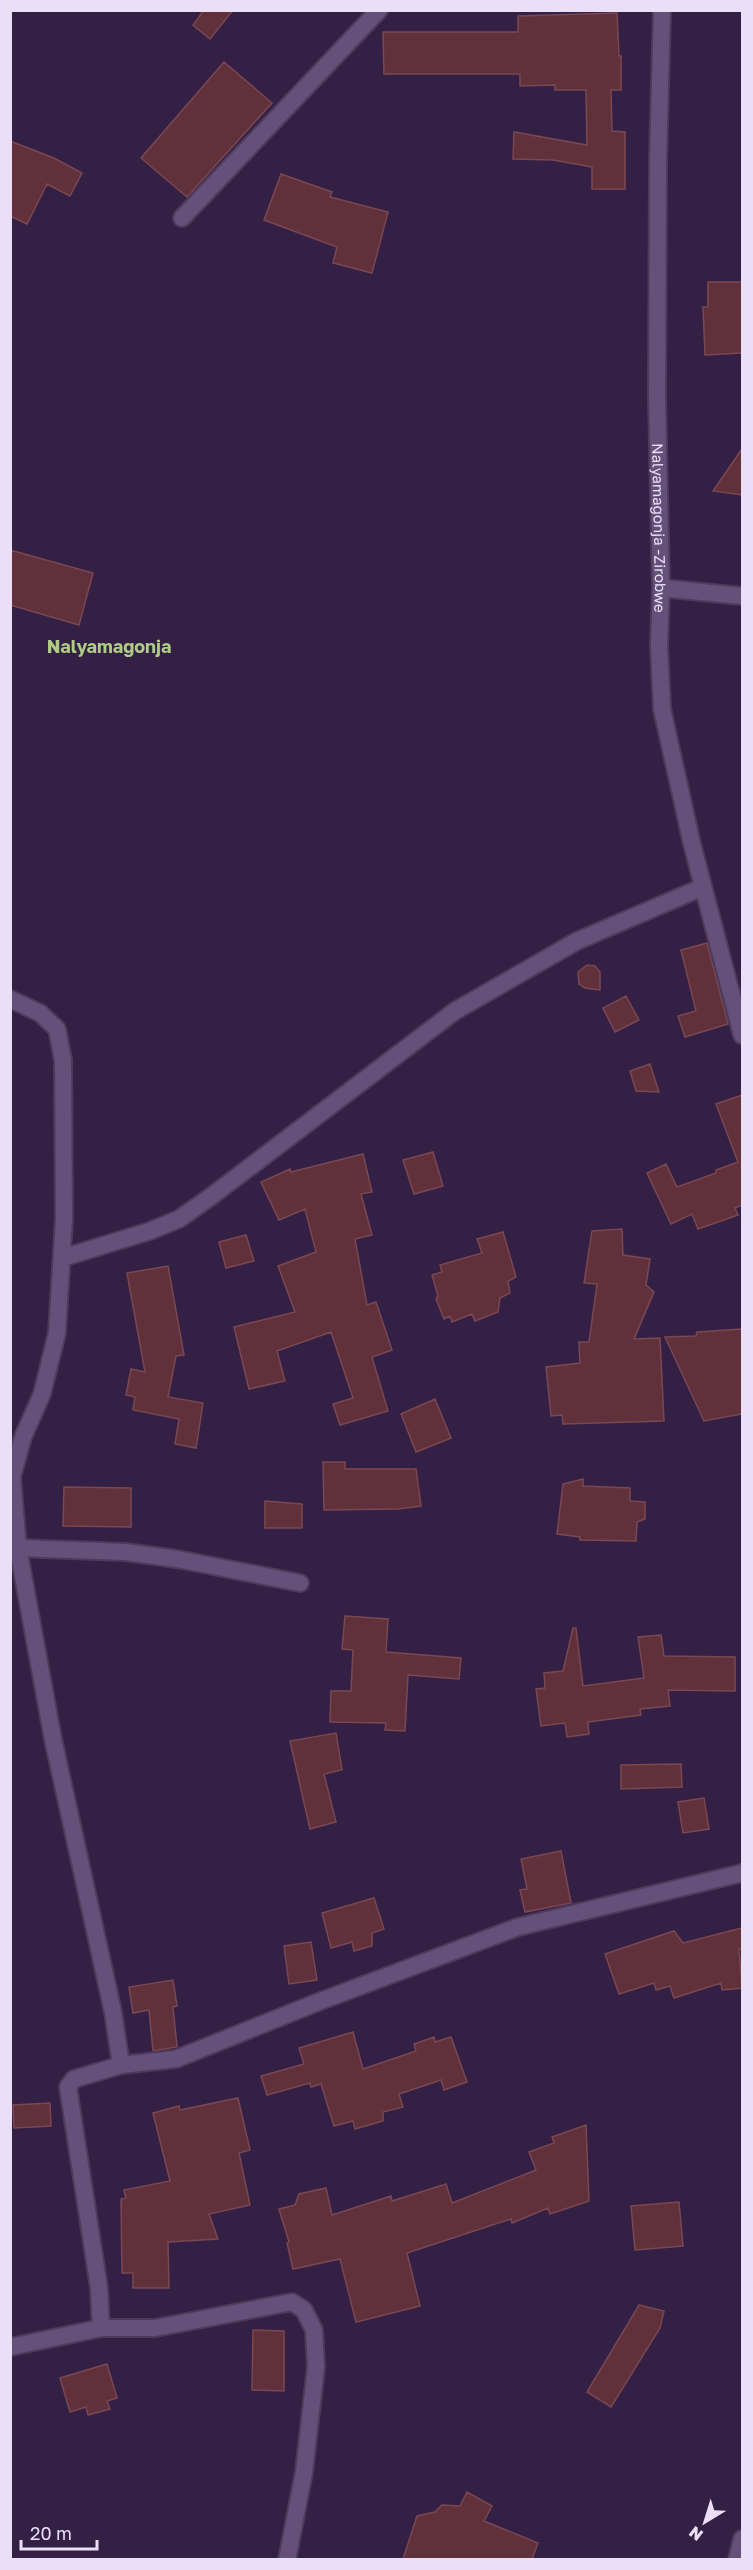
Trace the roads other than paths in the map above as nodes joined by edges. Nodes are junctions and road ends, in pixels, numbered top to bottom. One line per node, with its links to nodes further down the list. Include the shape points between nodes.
1 (379, 10): 3 (street)
2 (662, 10): 4 (street, Nalyamagonja -Zirobwe, via 657,385)
3 (182, 218)
4 (661, 588): 5 (street); 6 (street, Nalyamagonja -Zirobwe, via 662,709)
5 (742, 596)
6 (703, 887): 8 (street, Nalyamagonja -Zirobwe); 9 (street, via 577,941 455,1011 179,1219)
7 (10, 999): 9 (street, via 40,1013 57,1029 63,1060)
8 (741, 1024)
9 (62, 1258): 10 (street, via 57,1333 42,1394 23,1437 12,1477)
10 (18, 1548): 11 (street, via 124,1552); 13 (street, via 52,1739)
11 (300, 1583)
12 (742, 1873): 13 (street, via 518,1927 176,2059)
13 (121, 2064): 14 (street, via 74,2079 68,2087 99,2288)
14 (101, 2328): 15 (street); 17 (street, via 155,2328 292,2302 304,2310 314,2330 316,2367 304,2472)
15 (10, 2348)
16 (742, 2539): 18 (street)
17 (287, 2559)
18 (737, 2559)

